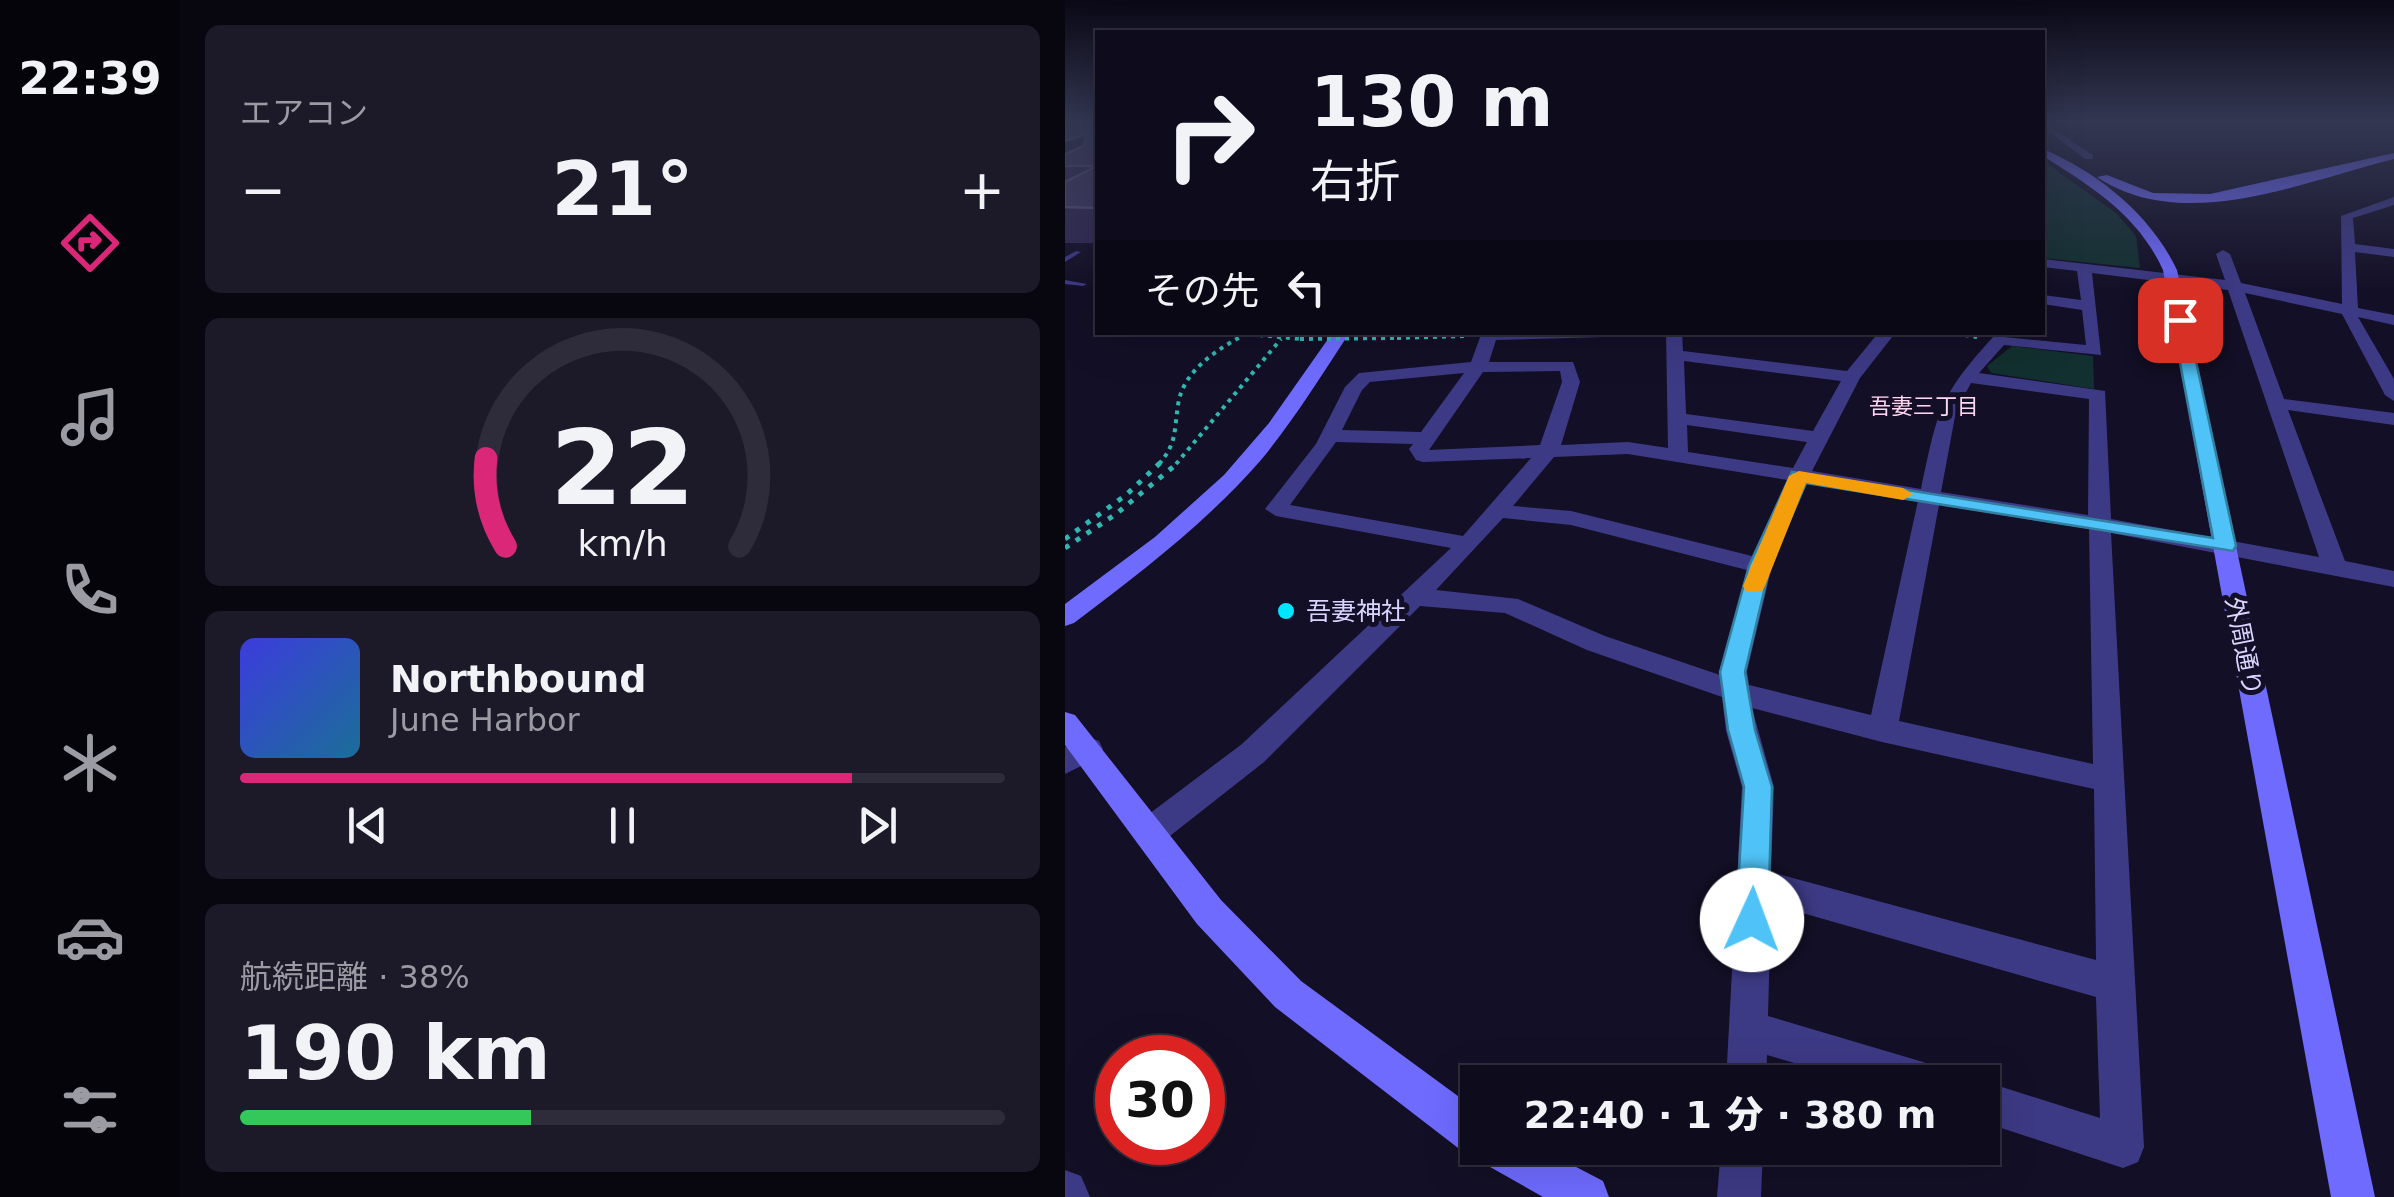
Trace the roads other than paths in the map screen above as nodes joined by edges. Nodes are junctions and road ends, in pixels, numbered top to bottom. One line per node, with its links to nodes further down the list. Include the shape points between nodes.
1 (2096, 178): 12 (street, 外周通り, via 2151,233)
2 (2105, 178): 3 (street, via 2141,194 2185,198)
3 (2314, 178)
4 (2394, 201): 5 (street, via 2349,213)
5 (2349, 247): 8 (street); 18 (street)
6 (1078, 252): 9 (lane)
7 (2223, 254): 15 (street)
8 (2394, 254)
9 (1065, 260)
10 (2045, 263): 11 (street)
11 (2085, 267): 12 (street); 17 (street)
12 (2171, 277): 15 (street); 42 (street, 外周通り)
13 (1065, 282): 14 (lane)
14 (1083, 284)
15 (2233, 286): 18 (street); 29 (street)
16 (2045, 300): 17 (street)
17 (2089, 306): 27 (street, via 2095,351 2000,340)
18 (2350, 310): 19 (street); 28 (street)
19 (2394, 320)
20 (1341, 335): 47 (street, via 1229,482 1150,554)
21 (1490, 335): 25 (street)
22 (1674, 335): 24 (street)
23 (1886, 335): 26 (street)
24 (1675, 355): 26 (street); 30 (street)
25 (1478, 367): 32 (street, via 1365,377); 33 (street); 35 (street, via 1567,366 1571,382)
26 (1852, 377): 34 (street)
27 (1967, 377): 38 (street, via 1947,411); 40 (street, via 2098,395)
28 (2394, 395)
29 (2275, 403): 31 (street); 44 (street)
30 (1677, 418): 34 (street); 36 (street)
31 (2394, 418)
32 (1329, 436): 33 (street); 41 (street, via 1279,504 1280,512)
33 (1427, 438): 35 (street, via 1419,449 1423,456)
34 (1823, 438): 37 (street)
35 (1549, 450): 36 (street, via 1629,448); 39 (street)
36 (1679, 456): 37 (street)
37 (1799, 476): 38 (street); 43 (street)
38 (1927, 498): 40 (street); 49 (street)
39 (1497, 512): 41 (street); 43 (street, via 1571,518)
40 (2097, 527): 42 (street); 51 (street)
41 (1469, 544): 46 (street)
42 (2225, 546): 44 (street); 64 (street, 外周通り)
43 (1759, 566): 48 (street)
44 (2335, 568): 45 (street)
45 (2394, 579)
46 (1417, 596): 48 (street, via 1509,605); 52 (street, via 1253,753)
47 (1065, 617)
48 (1733, 692): 49 (street); 53 (street, via 1758,787)
49 (1882, 731): 51 (street)
50 (1073, 745): 52 (street)
51 (2109, 780): 54 (street)
52 (1149, 833): 59 (street, via 1209,912 1288,994)
53 (1753, 883): 54 (street); 55 (street)
54 (2112, 983): 58 (street, via 2123,1147)
55 (1749, 1032): 56 (street); 57 (street)
56 (1746, 1065)
57 (1869, 1065)
58 (2000, 1107)
59 (1460, 1123)
60 (1529, 1165): 62 (street)
61 (1741, 1165): 63 (street)
62 (1587, 1197)
63 (1739, 1197)
64 (2353, 1197)

